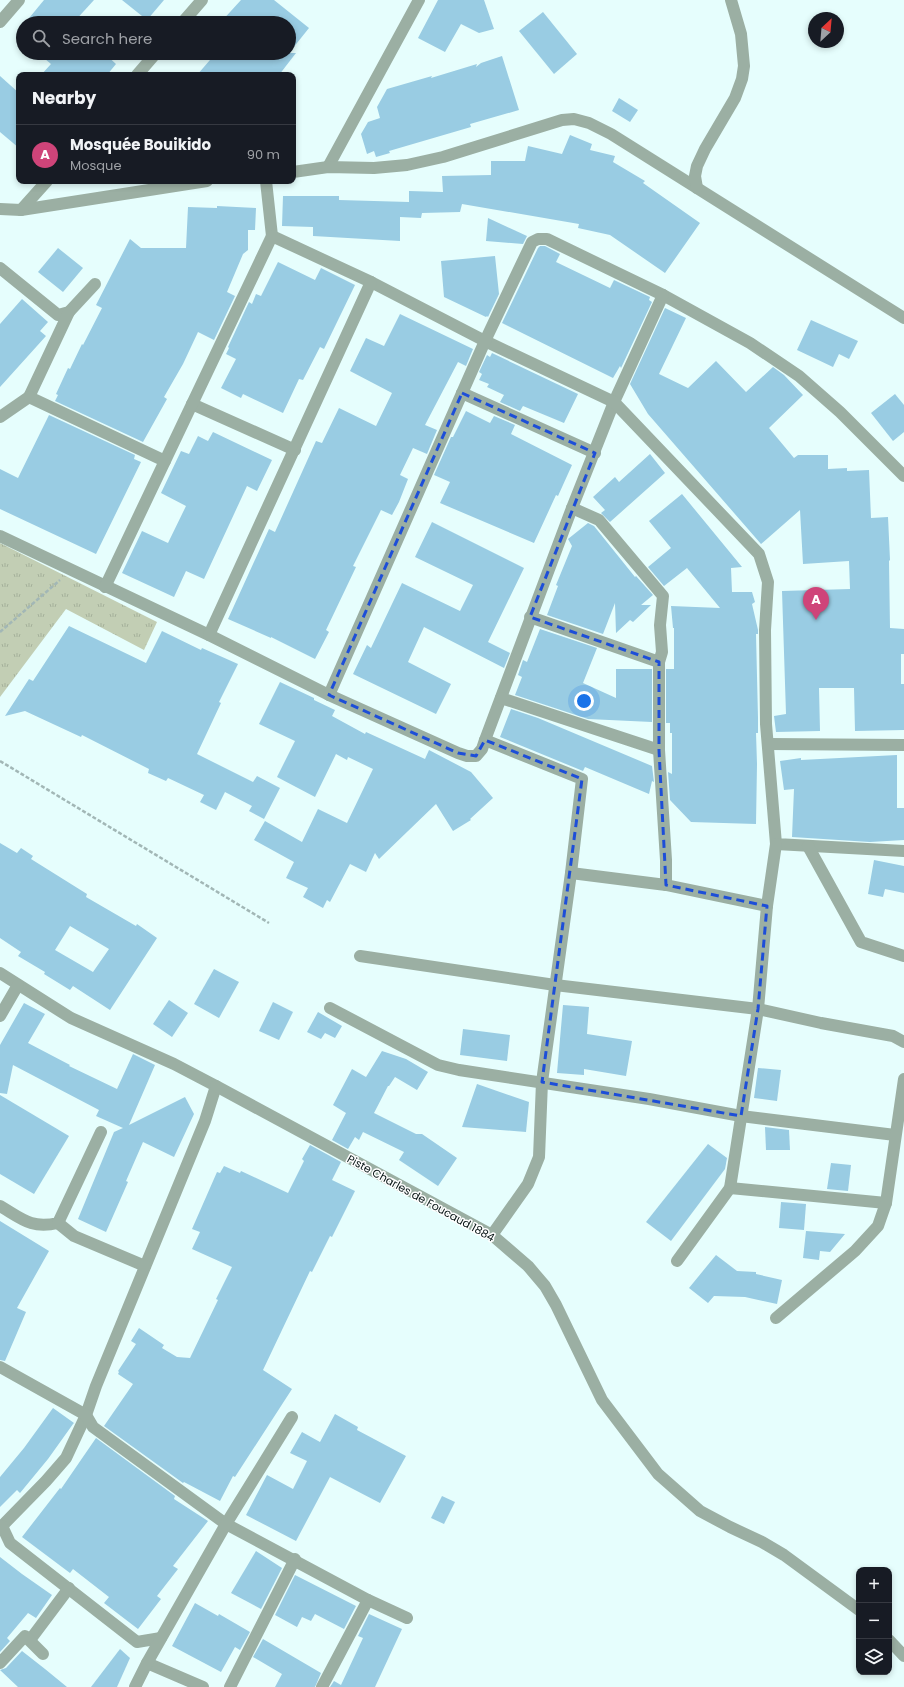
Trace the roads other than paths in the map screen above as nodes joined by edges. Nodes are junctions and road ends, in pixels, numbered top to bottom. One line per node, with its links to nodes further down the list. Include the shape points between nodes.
1 (19, 0): 5 (street)
2 (202, 0): 6 (street)
3 (419, 0): 9 (street)
4 (731, 0): 14 (street, via 741,34 744,66 742,79 735,98 697,166)
5 (2, 15)
6 (188, 16)
7 (150, 60): 8 (street)
8 (140, 72)
9 (328, 167): 10 (street); 14 (street, via 374,168 407,165 443,157 544,124 574,119 611,134)
10 (296, 172)
11 (44, 184): 16 (street)
12 (187, 184): 16 (street)
13 (266, 184): 17 (street)
14 (697, 188): 23 (street)
15 (0, 209): 16 (street)
16 (22, 210)
17 (272, 236): 19 (street); 28 (street)
18 (0, 268): 22 (street, via 58,315)
19 (371, 282): 24 (street); 30 (street)
20 (95, 284): 22 (street)
21 (663, 295): 24 (street, via 547,239 538,239 527,249); 27 (street); 33 (street, via 750,343 799,376 840,412)
22 (69, 312): 26 (street)
23 (904, 318)
24 (485, 341): 25 (street); 27 (street)
25 (462, 393): 31 (street); 40 (street)
26 (29, 397): 29 (street); 32 (street)
27 (614, 402): 31 (street); 43 (street, via 759,554 768,582 764,630)
28 (192, 404): 30 (street); 32 (street)
29 (0, 417)
30 (295, 450): 38 (street)
31 (595, 453): 34 (street)
32 (165, 461): 36 (street)
33 (904, 476)
34 (572, 508): 37 (street); 39 (street, via 599,520 664,596 660,625 662,652)
35 (0, 536): 36 (street)
36 (105, 587): 38 (street)
37 (530, 617): 39 (street); 41 (street)
38 (209, 635): 40 (street)
39 (659, 662): 45 (street)
40 (329, 695): 42 (street, via 467,756 476,756)
41 (501, 698): 42 (street); 45 (street)
42 (485, 740): 49 (street, via 582,780)
43 (768, 744): 44 (street); 46 (street)
44 (904, 745)
45 (659, 750): 50 (street)
46 (776, 844): 47 (street); 51 (street)
47 (808, 846): 48 (street); 53 (street, via 861,942)
48 (904, 851)
49 (571, 873): 50 (street); 56 (street)
50 (666, 885): 51 (street)
51 (767, 906): 58 (street)
52 (360, 956): 56 (street)
53 (904, 956)
54 (0, 973): 55 (street, Piste Charles de Foucaud 1884)
55 (18, 985): 59 (street); 64 (street, Piste Charles de Foucaud 1884, via 71,1018 174,1064)
56 (556, 985): 58 (street); 63 (street)
57 (330, 1008): 63 (street, via 438,1065)
58 (758, 1009): 60 (street, via 821,1023); 65 (street)
59 (0, 1016)
60 (898, 1035): 61 (street)
61 (904, 1042)
62 (904, 1079): 67 (street)
63 (542, 1082): 65 (street); 72 (street, via 539,1157 528,1184)
64 (216, 1086): 72 (street, Piste Charles de Foucaud 1884); 74 (street, via 205,1121)
65 (741, 1116): 67 (street); 68 (street)
66 (101, 1132): 71 (street)
67 (895, 1135): 69 (street)
68 (730, 1188): 69 (street); 73 (street)
69 (886, 1203): 75 (street, via 874,1231 855,1251)
70 (0, 1206): 71 (street, via 33,1225)
71 (58, 1223): 74 (street, via 74,1236)
72 (492, 1235): 84 (street, Piste Charles de Foucaud 1884, via 528,1266 545,1286 602,1400 658,1474 700,1511 784,1555)
73 (677, 1261)
74 (145, 1266): 77 (street)
75 (776, 1318)
76 (0, 1367): 77 (street)
77 (86, 1415): 79 (street, via 93,1427); 80 (street, via 66,1458)
78 (292, 1417): 79 (street)
79 (226, 1524): 81 (street); 86 (street)
80 (1, 1527): 82 (street, via 10,1542)
81 (294, 1560): 83 (street); 95 (street)
82 (70, 1588): 86 (street, via 137,1642); 87 (street)
83 (368, 1600): 85 (street); 96 (street)
84 (856, 1608)
85 (407, 1618)
86 (161, 1638): 92 (street)
87 (30, 1640): 89 (street); 91 (street, via 25,1636)
88 (892, 1643): 90 (street)
89 (43, 1654)
90 (904, 1656)
91 (0, 1663)
92 (147, 1664): 93 (street); 94 (street)
93 (135, 1687)
94 (203, 1687)
95 (230, 1687)
96 (322, 1687)

